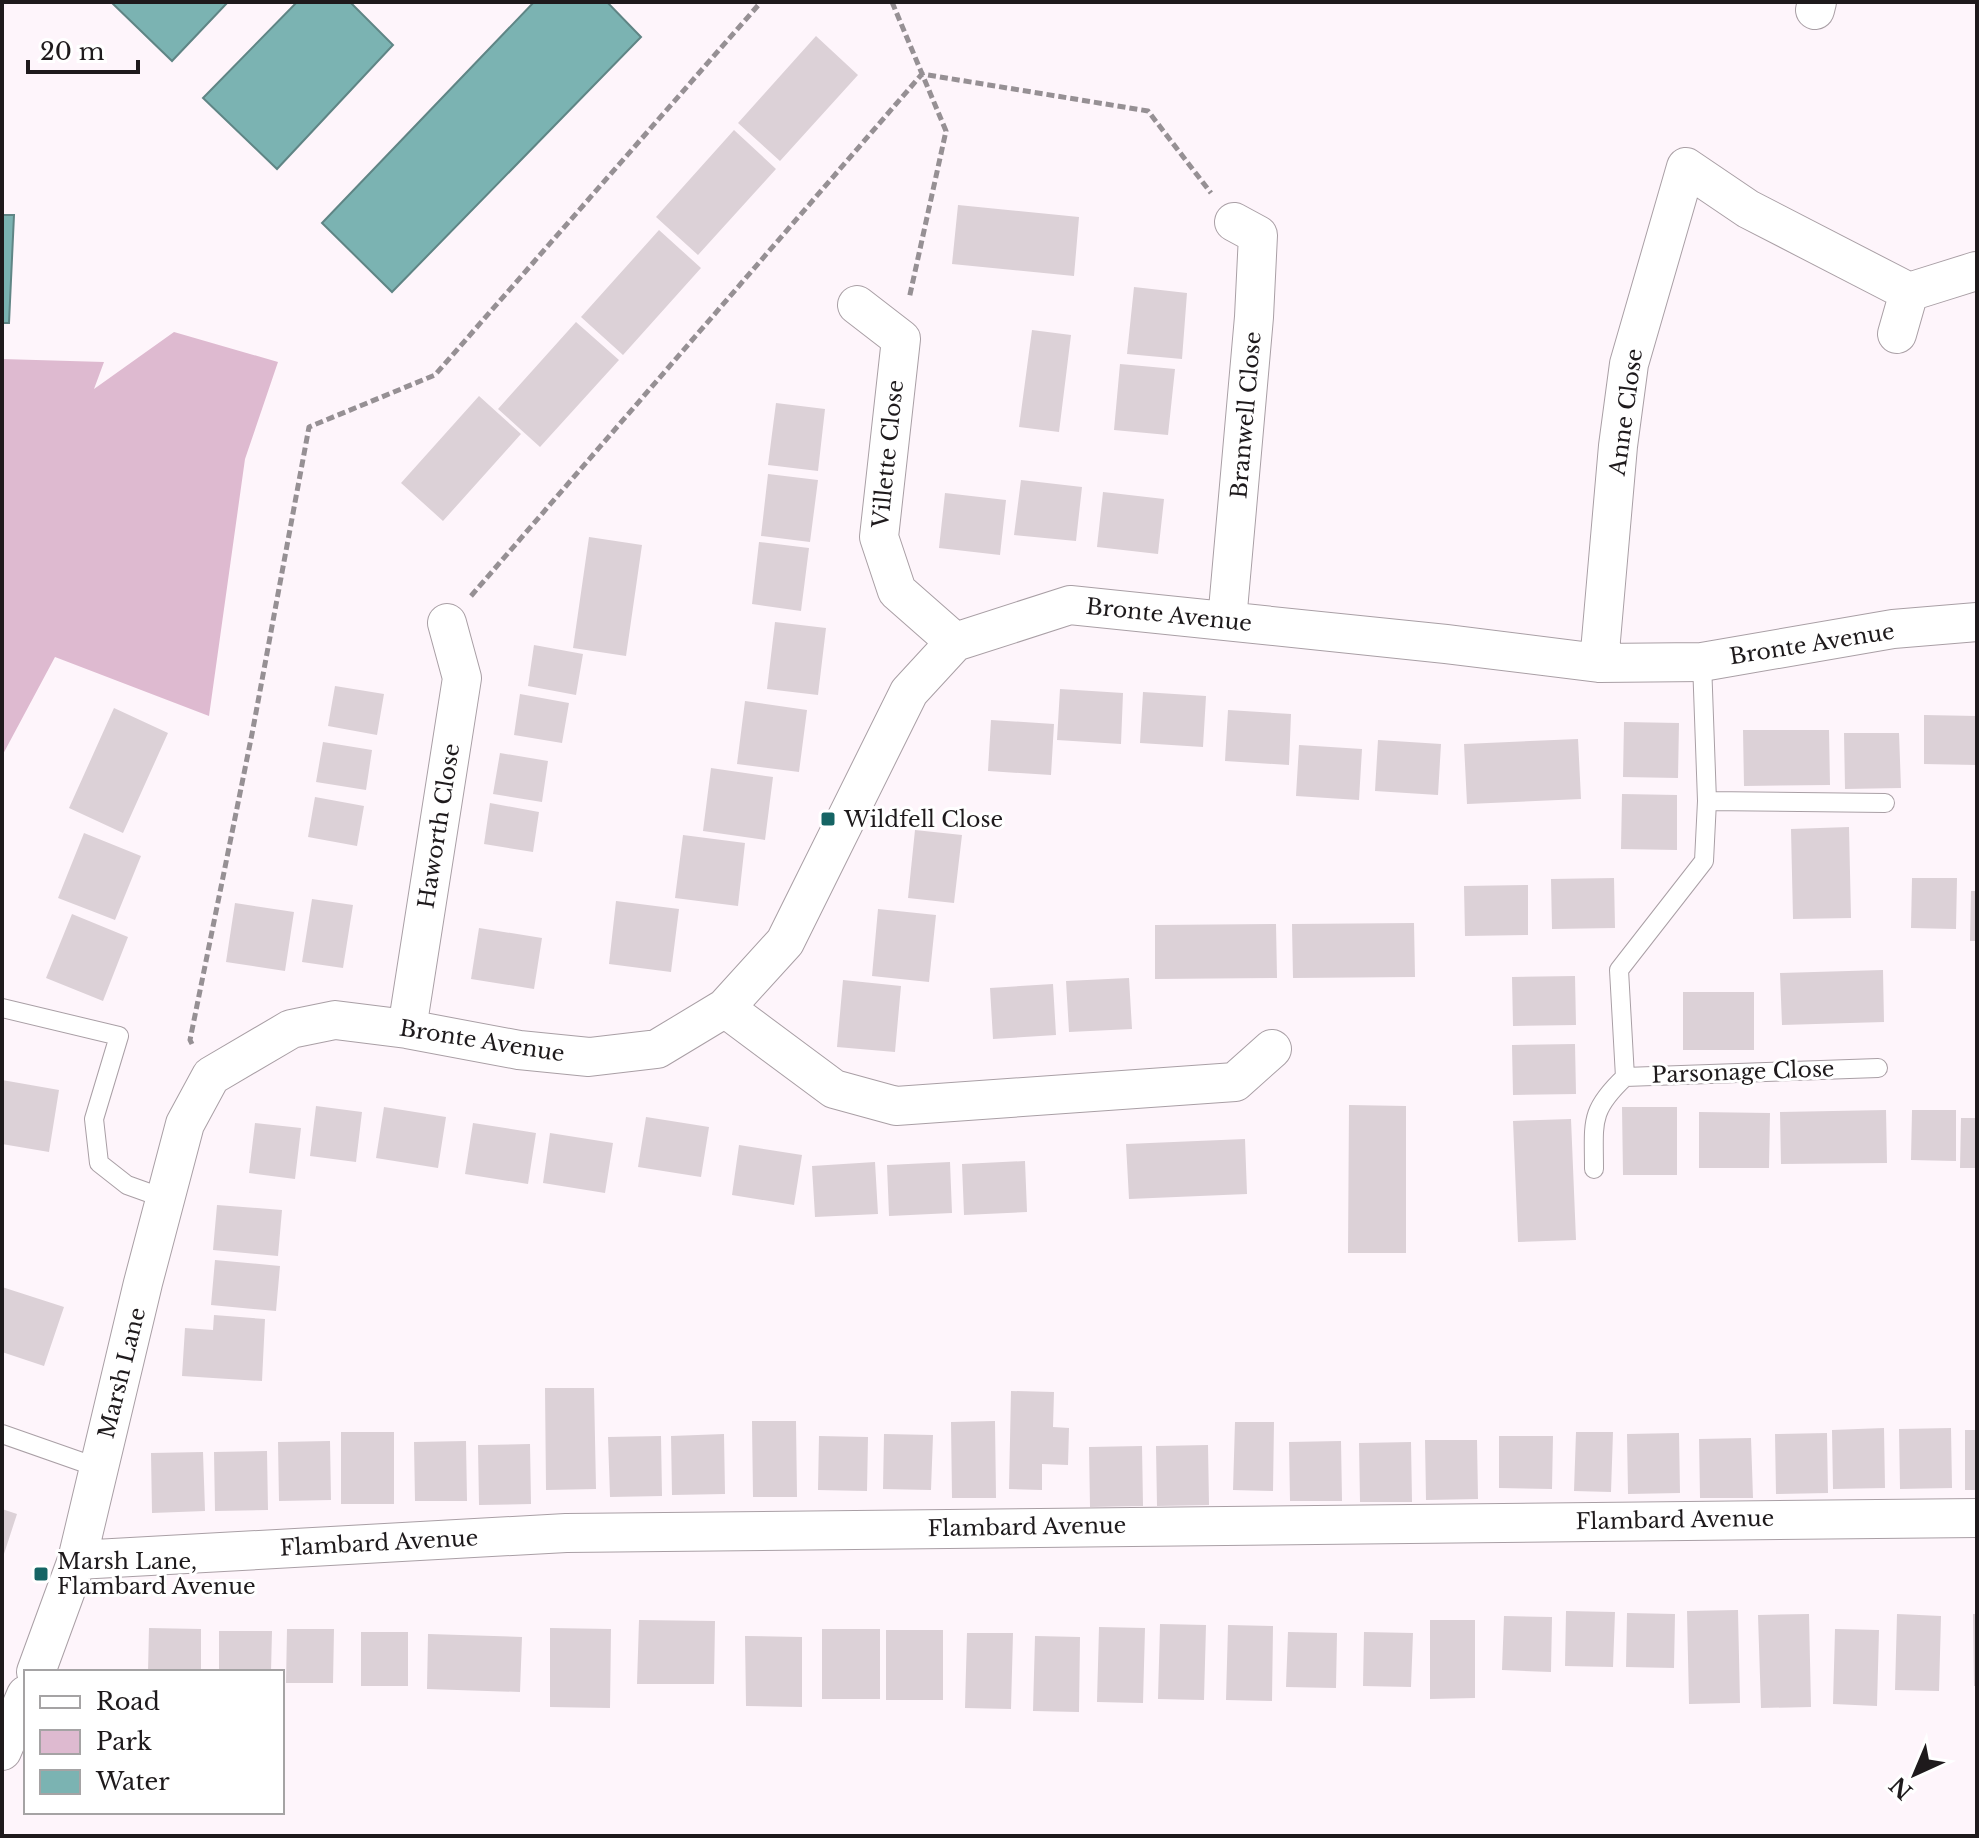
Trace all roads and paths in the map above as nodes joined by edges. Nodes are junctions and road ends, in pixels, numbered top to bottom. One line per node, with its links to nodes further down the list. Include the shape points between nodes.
1 (761, 2): 23 (path, via 435,375 309,427 190,1040)
2 (892, 2): 3 (path)
3 (922, 74): 4 (path, via 1148,111); 9 (path, via 946,131); 12 (path)
4 (1234, 222): 10 (street, Branwell Close, via 1258,235)
5 (1976, 271): 6 (street)
6 (1909, 292): 8 (street); 15 (street, Anne Close, via 1748,209 1690,154 1629,364)
7 (857, 305): 9 (street)
8 (1897, 334)
9 (901, 339): 13 (street, Villette Close, via 879,537 897,591)
10 (1227, 621): 13 (street, Bronte Avenue, via 1070,605); 15 (street, Bronte Avenue)
11 (1977, 622): 14 (street, Bronte Avenue, via 1893,629)
12 (447, 623): 20 (street, Haworth Close, via 462,678)
13 (955, 642): 19 (street, Bronte Avenue, via 909,692 785,942)
14 (1702, 662): 15 (street, Bronte Avenue); 16 (lane, Parsonage Close)
15 (1599, 663)
16 (1707, 801): 17 (lane); 24 (lane, Parsonage Close, via 1704,861 1619,970)
17 (1885, 803)
18 (2, 1008): 26 (lane, via 119,1036 94,1119 99,1163 127,1185)
19 (725, 1008): 20 (street, Bronte Avenue, via 657,1049 589,1057); 21 (street, via 834,1089 896,1106 1235,1082)
20 (407, 1029): 23 (street, Bronte Avenue, via 335,1020 291,1029)
21 (1272, 1049)
22 (1878, 1068): 24 (lane, Parsonage Close)
23 (211, 1076): 26 (street, Marsh Lane, via 185,1124)
24 (1625, 1077): 25 (lane, via 1597,1107)
25 (1594, 1169)
26 (166, 1199): 28 (street, Marsh Lane)
27 (2, 1434): 28 (lane)
28 (99, 1468): 30 (street, Marsh Lane)
29 (1977, 1518): 30 (street, Flambard Avenue, via 566,1533)
30 (77, 1560): 31 (street, Marsh Lane)
31 (37, 1670)
32 (24, 1700): 33 (street)
33 (2, 1751)

